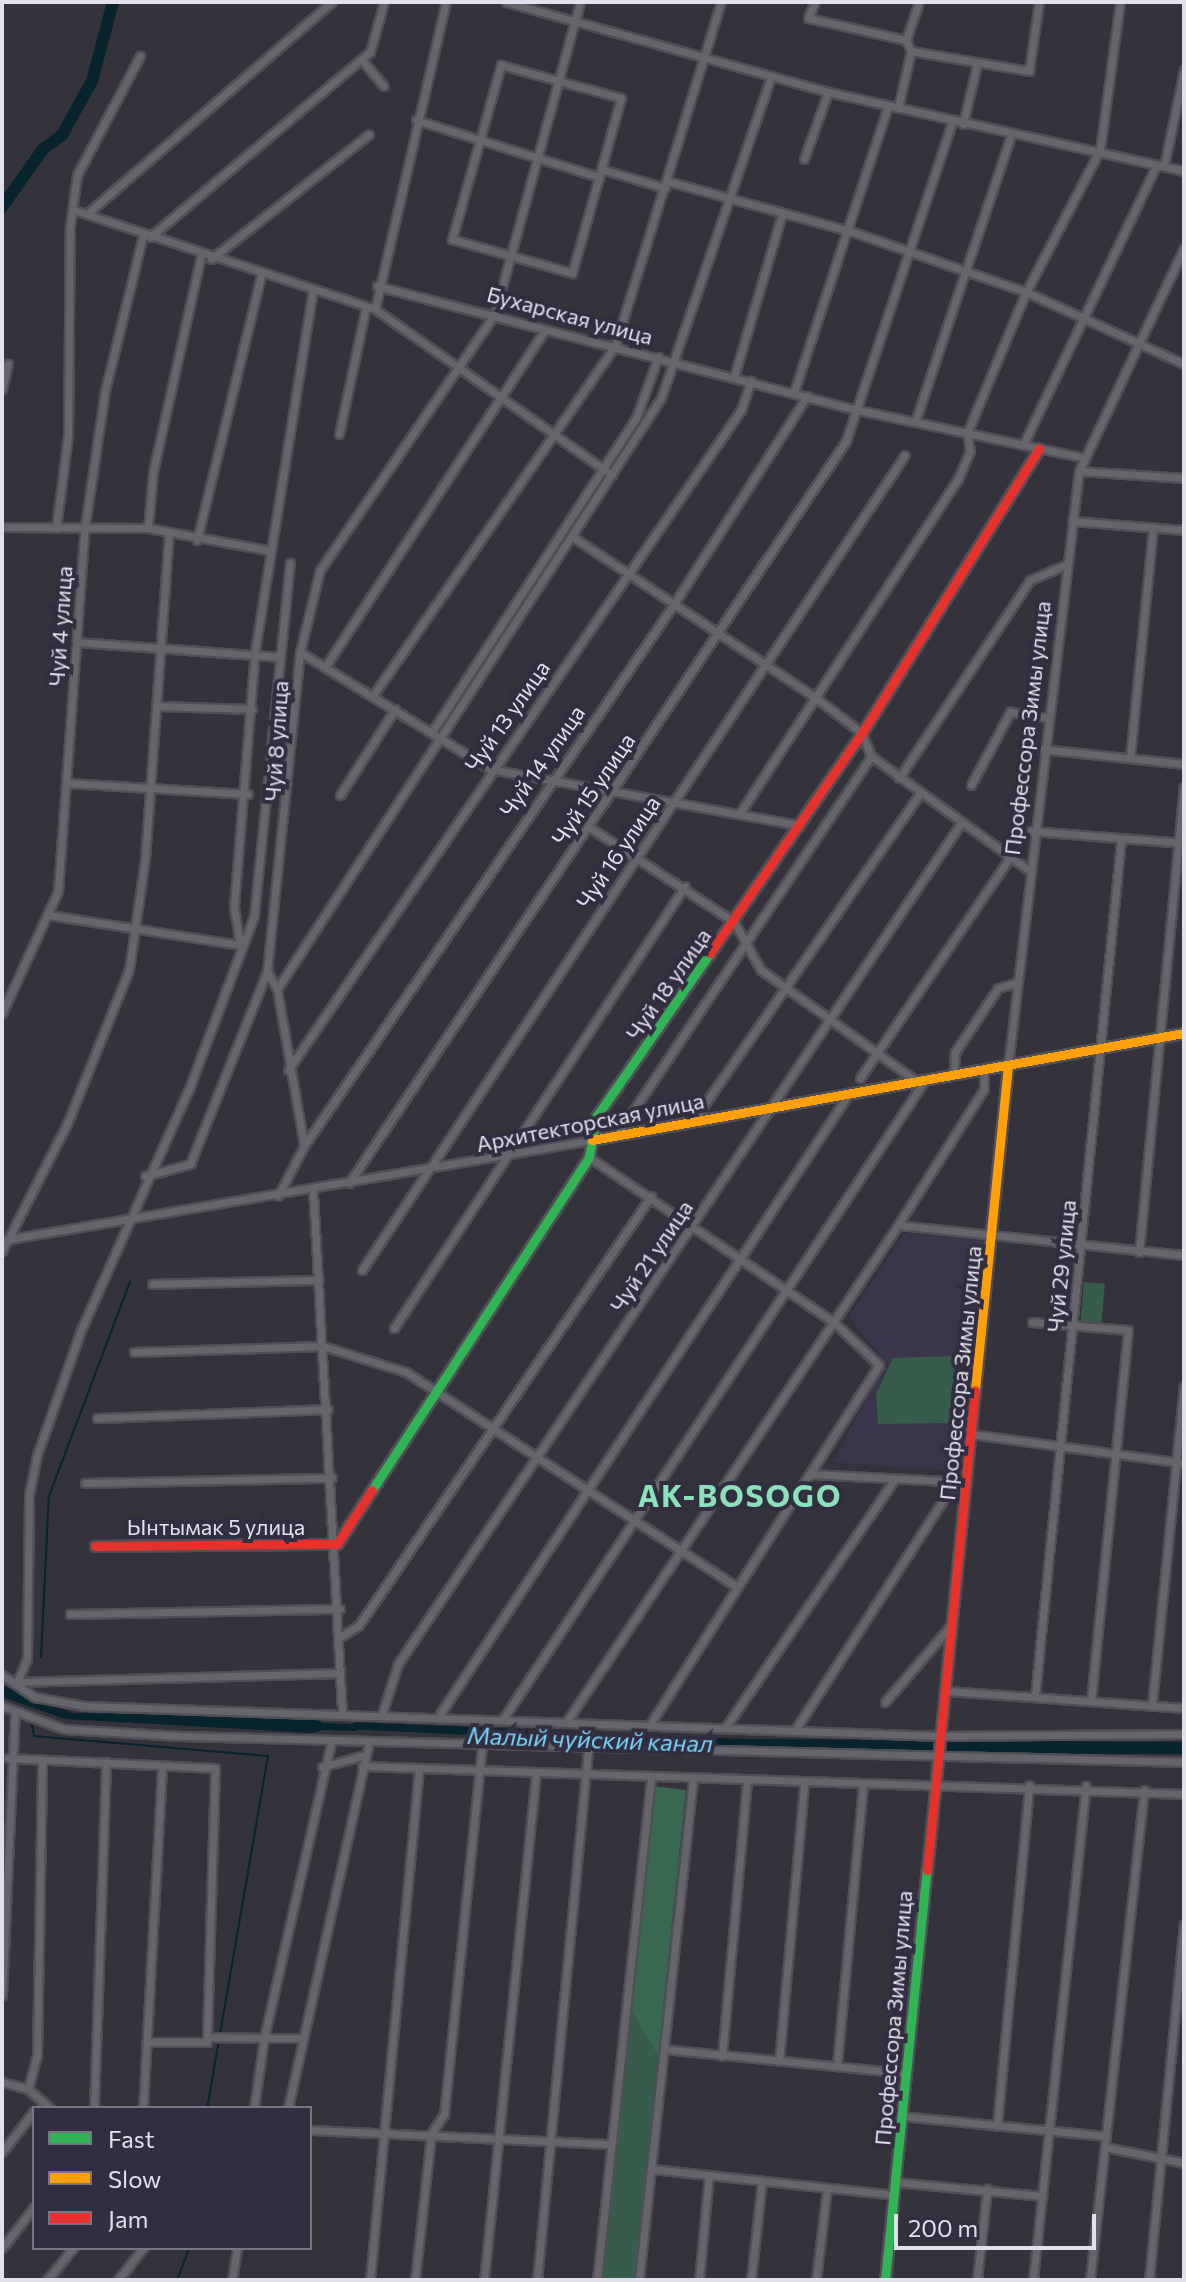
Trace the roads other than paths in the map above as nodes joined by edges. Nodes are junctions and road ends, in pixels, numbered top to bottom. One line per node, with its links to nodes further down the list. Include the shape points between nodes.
1 (332, 2): 40 (street)
2 (384, 2): 16 (street, via 377,42)
3 (446, 2): 25 (street)
4 (506, 2): 11 (street)
5 (580, 2): 11 (street, Чуй 8 улица)
6 (721, 2): 15 (street)
7 (815, 2): 12 (street, via 808,18)
8 (919, 2): 12 (street)
9 (1039, 2): 17 (street, via 1029,71)
10 (1120, 2): 31 (street)
11 (574, 22): 15 (street); 20 (street, Чуй 8 улица)
12 (906, 40): 13 (street)
13 (911, 51): 17 (street); 24 (street)
14 (140, 56): 39 (street, via 77,175)
15 (704, 58): 19 (street); 37 (street)
16 (361, 59): 21 (street); 43 (street)
17 (977, 65): 27 (street)
18 (1184, 70): 34 (street)
19 (771, 76): 22 (street); 38 (street)
20 (558, 82): 30 (street, via 501,65); 32 (street, Чуй 8 улица); 36 (street, via 621,98)
21 (384, 86)
22 (828, 92): 23 (street); 33 (street)
23 (888, 106): 24 (street); 42 (street)
24 (898, 108): 26 (street)
25 (416, 120): 30 (street); 51 (street)
26 (952, 122): 27 (street); 45 (street, Чуй 15 улица)
27 (963, 124): 29 (street)
28 (369, 134): 48 (street)
29 (1011, 135): 31 (street); 49 (street)
30 (480, 139): 32 (street); 47 (street, via 452,239)
31 (1100, 150): 34 (street); 52 (street)
32 (538, 158): 36 (street); 47 (street, Чуй 8 улица)
33 (804, 159)
34 (1161, 165): 35 (street); 56 (street)
35 (1184, 171)
36 (600, 173): 37 (street); 47 (street, via 572,273)
37 (666, 185): 38 (street); 58 (street)
38 (731, 201): 41 (street); 61 (street)
39 (74, 210): 40 (street); 87 (street, via 68,435)
40 (88, 213): 43 (street)
41 (782, 214): 42 (street); 65 (street)
42 (850, 231): 45 (street); 68 (street)
43 (146, 236): 46 (street); 85 (street, Чуй 4 улица, via 105,391)
44 (1184, 248): 59 (street, Профессора Зимы улица)
45 (910, 252): 49 (street); 71 (street, Чуй 15 улица)
46 (201, 255): 48 (street); 88 (street, via 153,472)
47 (513, 256): 55 (street, Чуй 8 улица)
48 (211, 259): 50 (street)
49 (962, 272): 52 (street); 72 (street)
50 (261, 275): 53 (street); 93 (street)
51 (377, 286): 54 (street); 55 (street, Бухарская улица)
52 (1026, 292): 56 (street); 74 (street)
53 (312, 294): 54 (street); 94 (street)
54 (371, 308): 62 (street); 75 (street)
55 (495, 313): 57 (street, Бухарская улица); 62 (street, Чуй 8 улица)
56 (1079, 319): 59 (street); 76 (street)
57 (545, 330): 58 (street, Бухарская улица); 69 (street)
58 (615, 346): 60 (street, Бухарская улица); 73 (street)
59 (1140, 347): 64 (street); 79 (street, Профессора Зимы улица)
60 (658, 357): 61 (street, Бухарская улица); 80 (street, via 636,418)
61 (674, 362): 65 (street, Бухарская улица); 82 (street, via 661,398)
62 (459, 363): 69 (street); 103 (street, Чуй 8 улица, via 320,570)
63 (8, 364): 67 (street)
64 (1184, 364)
65 (734, 377): 66 (street, Бухарская улица)
66 (751, 381): 68 (street, Бухарская улица); 97 (street, Чуй 13 улица, via 741,410)
67 (2, 389)
68 (794, 392): 70 (street, Бухарская улица)
69 (506, 396): 73 (street); 105 (street)
70 (807, 396): 71 (street, Бухарская улица); 98 (street, Чуй 14 улица)
71 (858, 410): 72 (street, Бухарская улица); 99 (street, Чуй 15 улица, via 846,441)
72 (915, 422): 74 (street, Бухарская улица)
73 (551, 430): 80 (street); 107 (street)
74 (967, 433): 76 (street, Бухарская улица); 108 (street, via 970,451 958,479)
75 (339, 434)
76 (1023, 445): 77 (street, Бухарская улица)
77 (1039, 449): 79 (street, Бухарская улица); 114 (street, Чуй 18 улица)
78 (905, 455): 106 (street, Чуй 16 улица)
79 (1085, 458): 81 (street, Профессора Зимы улица)
80 (602, 467): 82 (street); 113 (street)
81 (1079, 471): 83 (street); 84 (street, Профессора Зимы улица)
82 (612, 475): 92 (street)
83 (1184, 478)
84 (1072, 521): 89 (street); 96 (street, Профессора Зимы улица)
85 (85, 526): 87 (street); 88 (street); 100 (street, Чуй 4 улица)
86 (2, 527): 87 (street)
87 (56, 528)
88 (148, 528): 91 (street)
89 (1153, 528): 90 (street); 118 (street)
90 (1184, 530)
91 (169, 535): 93 (street); 101 (street)
92 (573, 537): 97 (street); 115 (street)
93 (197, 540): 94 (street)
94 (267, 550): 102 (street)
95 (290, 563): 104 (street)
96 (1066, 565): 112 (street, Профессора Зимы улица); 121 (street, via 1030,580)
97 (628, 576): 98 (street); 120 (street, Чуй 13 улица)
98 (674, 604): 99 (street); 122 (street, Чуй 14 улица)
99 (718, 635): 106 (street); 126 (street, Чуй 15 улица)
100 (77, 642): 101 (street); 123 (street, Чуй 4 улица)
101 (163, 644): 102 (street); 109 (street)
102 (255, 651): 104 (street); 110 (street)
103 (300, 652): 105 (street); 148 (street, Чуй 8 улица)
104 (280, 657): 147 (street, via 254,916)
105 (327, 664): 107 (street)
106 (762, 665): 108 (street); 131 (street, Чуй 16 улица)
107 (374, 694): 111 (street)
108 (812, 695): 114 (street); 132 (street)
109 (158, 706): 110 (street); 127 (street)
110 (252, 709): 129 (street)
111 (395, 709): 113 (street); 130 (street)
112 (1046, 718): 116 (street, Профессора Зимы улица); 124 (street, via 1010,712)
113 (432, 732): 115 (street)
114 (862, 733): 117 (street); 134 (street, Чуй 18 улица)
115 (443, 740): 120 (street); 150 (street)
116 (1042, 749): 118 (street); 136 (street, Профессора Зимы улица)
117 (871, 756): 121 (street); 146 (street)
118 (1130, 758): 119 (street)
119 (1184, 764)
120 (490, 769): 122 (street); 159 (street, Чуй 13 улица)
121 (899, 778): 128 (street)
122 (550, 780): 126 (street); 169 (street, Чуй 14 улица)
123 (67, 783): 127 (street); 143 (street, Чуй 4 улица)
124 (971, 785)
125 (1184, 787): 138 (street)
126 (615, 790): 131 (street); 135 (street, Чуй 15 улица)
127 (148, 791): 129 (street); 145 (street)
128 (921, 792): 133 (street); 151 (street)
129 (248, 794): 147 (street, via 234,906)
130 (340, 795)
131 (674, 803): 132 (street); 140 (street, Чуй 16 улица)
132 (740, 813): 134 (street)
133 (961, 823): 139 (street); 153 (street, Чуй 21 улица)
134 (799, 825): 144 (street, Чуй 18 улица)
135 (589, 827): 140 (street); 174 (street, Чуй 15 улица)
136 (1031, 831): 137 (street); 141 (street, Профессора Зимы улица)
137 (1121, 840): 138 (street); 156 (street, Чуй 29 улица)
138 (1181, 843): 155 (street)
139 (1012, 854): 141 (street); 157 (street)
140 (636, 858): 142 (street); 172 (street, Чуй 16 улица)
141 (1027, 869): 149 (street, Профессора Зимы улица)
142 (685, 886): 144 (street); 171 (street)
143 (49, 915): 145 (street); 152 (street, Чуй 4 улица)
144 (734, 922): 146 (street); 168 (street, Чуй 18 улица, via 596,1117)
145 (136, 931): 147 (street); 182 (street, via 113,1020)
146 (746, 940): 151 (street, via 761,970); 167 (street)
147 (240, 945): 173 (street, via 189,1089)
148 (267, 971): 150 (street); 173 (street, Чуй 8 улица, via 190,1164)
149 (1016, 983): 158 (street, Профессора Зимы улица); 161 (street, via 998,988 963,1039)
150 (277, 989): 159 (street)
151 (788, 989): 153 (street); 166 (street)
152 (2, 1013)
153 (831, 1019): 157 (street); 165 (street, Чуй 21 улица)
154 (1184, 1033): 155 (street, Архитекторская улица)
155 (1162, 1037): 156 (street, Архитекторская улица); 185 (street)
156 (1101, 1049): 158 (street, Архитекторская улица); 183 (street, Чуй 29 улица)
157 (878, 1052): 162 (street); 163 (street)
158 (1008, 1066): 160 (street, Архитекторская улица); 181 (street, Профессора Зимы улица)
159 (288, 1070): 169 (street)
160 (984, 1070): 161 (street, Архитекторская улица); 180 (street, via 984,1089)
161 (954, 1075): 163 (street, Архитекторская улица)
162 (860, 1078)
163 (920, 1081): 164 (street, Архитекторская улица); 191 (street)
164 (850, 1092): 165 (street, Архитекторская улица); 187 (street)
165 (772, 1105): 166 (street, Архитекторская улица); 179 (street, Чуй 21 улица)
166 (693, 1121): 167 (street, Архитекторская улица)
167 (616, 1136): 168 (street, Архитекторская улица)
168 (592, 1140): 170 (street, Чуй 18 улица); 171 (street, Архитекторская улица)
169 (304, 1146): 176 (street, Чуй 14 улица)
170 (589, 1157): 177 (street); 199 (street, Чуй 18 улица)
171 (502, 1158): 172 (street, Архитекторская улица); 195 (street)
172 (427, 1171): 174 (street, Архитекторская улица); 188 (street, Чуй 16 улица)
173 (145, 1176): 178 (street)
174 (349, 1183): 175 (street, Архитекторская улица)
175 (313, 1190): 176 (street, Архитекторская улица); 189 (street)
176 (278, 1196): 178 (street, Архитекторская улица)
177 (651, 1196): 179 (street); 202 (street)
178 (128, 1218): 182 (street, Архитекторская улица); 225 (street, via 71,1358 29,1495 27,1659)
179 (693, 1225): 187 (street); 205 (street, Чуй 21 улица)
180 (898, 1225): 181 (street); 193 (street)
181 (993, 1236): 183 (street); 203 (street, Профессора Зимы улица)
182 (5, 1240): 184 (street)
183 (1082, 1245): 185 (street); 194 (street, Чуй 29 улица)
184 (2, 1251)
185 (1139, 1252): 186 (street)
186 (1184, 1255)
187 (740, 1257): 191 (street); 213 (street)
188 (362, 1270)
189 (319, 1280): 190 (street); 196 (street)
190 (152, 1284)
191 (789, 1291): 193 (street); 214 (street)
192 (1032, 1322): 194 (street)
193 (835, 1323): 208 (street, via 879,1365); 217 (street)
194 (1073, 1325): 204 (street, Чуй 29 улица); 206 (street, via 1128,1330)
195 (394, 1328)
196 (323, 1346): 197 (street); 199 (street); 200 (street)
197 (134, 1352)
198 (1184, 1387): 207 (street)
199 (442, 1389): 202 (street); 215 (street, Чуй 18 улица)
200 (328, 1409): 201 (street); 209 (street)
201 (97, 1418)
202 (493, 1423): 205 (street); 222 (street, via 359,1625)
203 (971, 1434): 204 (street); 211 (street, Профессора Зимы улица)
204 (1060, 1446): 206 (street); 227 (street, Чуй 29 улица)
205 (539, 1454): 213 (street); 235 (street, Чуй 21 улица, via 398,1664)
206 (1116, 1454): 207 (street); 228 (street)
207 (1180, 1462): 230 (street)
208 (811, 1474): 210 (street); 218 (street)
209 (332, 1478): 212 (street); 215 (street)
210 (895, 1479): 211 (street); 240 (street)
211 (967, 1482): 221 (street, Профессора Зимы улица); 241 (street, via 948,1493)
212 (85, 1483)
213 (586, 1485): 214 (street); 236 (street)
214 (634, 1517): 217 (street); 237 (street)
215 (337, 1544): 216 (street, Ынтымак 5 улица); 219 (street)
216 (95, 1546)
217 (680, 1548): 218 (street); 238 (street)
218 (736, 1586): 239 (street)
219 (340, 1609): 220 (street); 222 (street)
220 (70, 1614)
221 (953, 1622): 226 (street, Профессора Зимы улица); 229 (street)
222 (342, 1636): 223 (street)
223 (340, 1673): 225 (street); 234 (street)
224 (2, 1675): 225 (street)
225 (16, 1681): 234 (street, via 35,1697 84,1706)
226 (947, 1691): 227 (street); 243 (street, Профессора Зимы улица)
227 (1035, 1696): 228 (street)
228 (1091, 1699): 230 (street)
229 (885, 1702)
230 (1152, 1705): 232 (street)
231 (2, 1706): 233 (street)
232 (1184, 1708)
233 (15, 1712): 244 (street, via 64,1729); 249 (street)
234 (342, 1712): 235 (street)
235 (382, 1714): 236 (street)
236 (440, 1714): 237 (street)
237 (503, 1719): 238 (street)
238 (567, 1721): 239 (street)
239 (650, 1725): 240 (street)
240 (725, 1728): 241 (street)
241 (795, 1730): 243 (street)
242 (1184, 1734): 243 (street)
243 (941, 1736): 250 (street, Профессора Зимы улица)
244 (331, 1742): 245 (street); 256 (street)
245 (369, 1743): 246 (street); 248 (street)
246 (482, 1746): 247 (street); 258 (street)
247 (588, 1750): 250 (street); 260 (street)
248 (365, 1755): 255 (street); 256 (street)
249 (8, 1758): 253 (street); 272 (street)
250 (937, 1760): 252 (street); 268 (street, Профессора Зимы улица)
251 (106, 1762): 253 (street); 254 (street); 285 (street)
252 (1184, 1762)
253 (42, 1763): 283 (street, via 37,2056)
254 (162, 1766): 273 (street, via 216,1772); 276 (street)
255 (362, 1766): 257 (street); 275 (street)
256 (322, 1767): 274 (street)
257 (419, 1768): 258 (street); 296 (street)
258 (480, 1771): 259 (street); 294 (street, via 444,2114)
259 (536, 1773): 260 (street); 295 (street)
260 (591, 1775): 261 (street); 297 (street)
261 (651, 1778): 262 (street); 299 (street)
262 (693, 1779): 263 (street); 277 (street)
263 (747, 1782): 264 (street); 278 (street)
264 (804, 1784): 267 (street); 279 (street)
265 (1029, 1785): 266 (street); 268 (street); 291 (street)
266 (1086, 1786): 269 (street); 292 (street)
267 (863, 1787): 268 (street); 280 (street)
268 (933, 1788): 281 (street, Профессора Зимы улица)
269 (1144, 1790): 270 (street); 298 (street)
270 (1184, 1794)
271 (1184, 1925): 302 (street)
272 (2, 1995)
273 (207, 2037): 274 (street); 276 (street, via 198,2044)
274 (264, 2038): 275 (street); 287 (street)
275 (301, 2038): 288 (street)
276 (147, 2039): 286 (street)
277 (664, 2049): 278 (street); 304 (street)
278 (722, 2056): 279 (street)
279 (779, 2061): 280 (street)
280 (837, 2065): 281 (street)
281 (905, 2073): 290 (street, Профессора Зимы улица)
282 (2, 2082): 283 (street)
283 (28, 2089): 284 (street)
284 (36, 2106)
285 (94, 2106)
286 (143, 2106)
287 (254, 2106)
288 (288, 2106)
289 (32, 2113): 301 (street)
290 (901, 2116): 291 (street); 307 (street, Профессора Зимы улица)
291 (997, 2126): 292 (street)
292 (1051, 2129): 298 (street); 311 (street)
293 (312, 2130): 296 (street)
294 (431, 2134): 295 (street); 296 (street); 321 (street)
295 (499, 2134): 297 (street); 322 (street)
296 (383, 2136): 320 (street)
297 (551, 2136): 299 (street); 323 (street)
298 (1106, 2136): 300 (street)
299 (609, 2144): 324 (street)
300 (1105, 2147): 302 (street); 332 (street)
301 (2, 2152)
302 (1162, 2159): 303 (street); 333 (street)
303 (1184, 2163)
304 (652, 2169): 305 (street); 325 (street)
305 (709, 2175): 306 (street); 326 (street)
306 (762, 2181): 308 (street); 327 (street)
307 (895, 2182): 309 (street); 310 (street, Профессора Зимы улица)
308 (827, 2189): 310 (street); 328 (street)
309 (987, 2189): 311 (street); 330 (street)
310 (894, 2195): 329 (street, Профессора Зимы улица)
311 (1042, 2196): 331 (street)
312 (32, 2210): 313 (street)
313 (2, 2248)
314 (71, 2250): 317 (street)
315 (141, 2250): 318 (street)
316 (237, 2250): 319 (street)
317 (47, 2280)
318 (118, 2280)
319 (232, 2280)
320 (370, 2280)
321 (415, 2280)
322 (484, 2280)
323 (537, 2280)
324 (597, 2280)
325 (639, 2280)
326 (699, 2280)
327 (751, 2280)
328 (816, 2280)
329 (885, 2280)
330 (977, 2280)
331 (1033, 2280)
332 (1090, 2280)
333 (1149, 2280)

